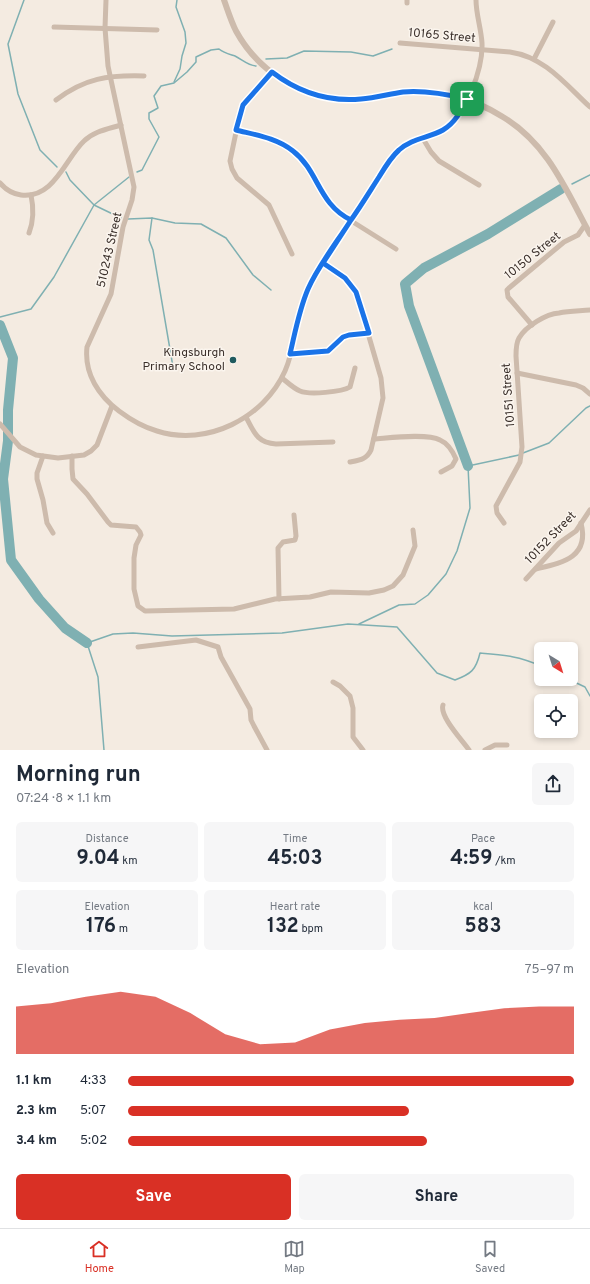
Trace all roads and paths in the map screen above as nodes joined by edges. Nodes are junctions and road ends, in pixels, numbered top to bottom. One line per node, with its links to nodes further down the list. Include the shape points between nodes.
1 (106, 0): 6 (street, 510243 Street)
2 (224, 0): 11 (street, via 231,20 246,46 257,60)
3 (476, 0): 9 (street, 510243 Street)
4 (553, 22): 10 (street)
5 (54, 27): 6 (street)
6 (105, 28): 7 (street); 12 (street, 510243 Street)
7 (157, 30)
8 (400, 42): 9 (street, 10165 Street)
9 (482, 50): 10 (street, 10165 Street, via 517,53); 14 (street, 510243 Street)
10 (534, 59): 16 (street, 10165 Street, via 553,71)
11 (272, 72): 14 (street, via 297,88 336,98 362,99 420,92); 18 (street, via 243,105)
12 (110, 76): 13 (street); 15 (street, via 81,84); 17 (street, 510243 Street)
13 (144, 76)
14 (467, 99): 19 (street, 510243 Street, via 458,116 448,126); 24 (street, via 504,117 536,144 553,166)
15 (56, 100)
16 (590, 108)
17 (121, 125): 22 (street, via 95,133 84,140 50,185); 38 (street, 510243 Street, via 134,180 134,192 123,227 110,294 90,339 86,355 87,368 94,383)
18 (236, 130): 23 (street, via 273,140 294,151 309,169 330,204 338,213); 28 (street, via 230,160 232,169 237,178 269,205)
19 (422, 137): 21 (street, via 439,161); 23 (street, 510243 Street, via 405,145 393,156)
20 (0, 183): 22 (street, via 13,193)
21 (479, 185)
22 (31, 195): 25 (street, via 34,216)
23 (351, 220): 27 (street); 29 (street, 510243 Street)
24 (585, 225): 26 (street); 31 (street, 10150 Street, via 578,234 564,242 507,290 508,296)
25 (29, 233)
26 (590, 234)
27 (396, 249)
28 (292, 254)
29 (323, 263): 32 (street, via 345,278 356,292); 33 (street, 510243 Street, via 304,297)
30 (590, 310): 31 (street, 10151 Street, via 553,314)
31 (532, 325): 35 (street, 10151 Street, via 517,343)
32 (369, 333): 33 (street, via 343,337 328,351); 41 (street, via 383,385 382,406)
33 (290, 354): 36 (street, 510243 Street)
34 (355, 368): 36 (street, via 350,387 337,392 302,392)
35 (517, 373): 37 (street, via 576,385); 49 (street, 10151 Street, via 522,453 520,462 496,506 497,513)
36 (282, 378): 39 (street, 510243 Street, via 267,399)
37 (590, 394)
38 (112, 406): 39 (street, 510243 Street, via 144,426 158,432 174,434 194,435 212,432); 44 (street, via 97,444 84,455)
39 (246, 417): 42 (street, via 255,434 267,443)
40 (0, 424): 43 (street, via 20,447)
41 (374, 439): 45 (street, via 368,456); 46 (street, via 439,439 446,444 456,459 452,466)
42 (333, 442)
43 (43, 456): 44 (street); 52 (street, via 37,479 47,523)
44 (72, 456): 55 (street, via 74,479 108,522 111,525 136,527 140,532 134,558 134,588 137,602 142,609 148,612 234,609)
45 (350, 462)
46 (441, 472)
47 (590, 510): 50 (street, 10152 Street)
48 (294, 515): 55 (street, via 295,540 283,542 278,548)
49 (504, 523)
50 (581, 523): 53 (street, 10152 Street, via 576,531 559,543); 53 (street, via 586,536 577,554 559,564)
51 (413, 530): 55 (street, via 414,549 400,579 389,589 369,593 331,592 310,597)
52 (53, 533)
53 (536, 569): 54 (street, 10152 Street)
54 (526, 579)
55 (279, 599)
56 (138, 647): 60 (street, via 196,640 218,646 221,658 250,709 251,720)
57 (333, 682): 61 (street, via 350,696 354,708 353,737)
58 (443, 705): 62 (street, via 443,713)
59 (507, 745): 63 (street, via 495,745)
60 (267, 750)
61 (363, 750)
62 (469, 750)
63 (485, 750)

